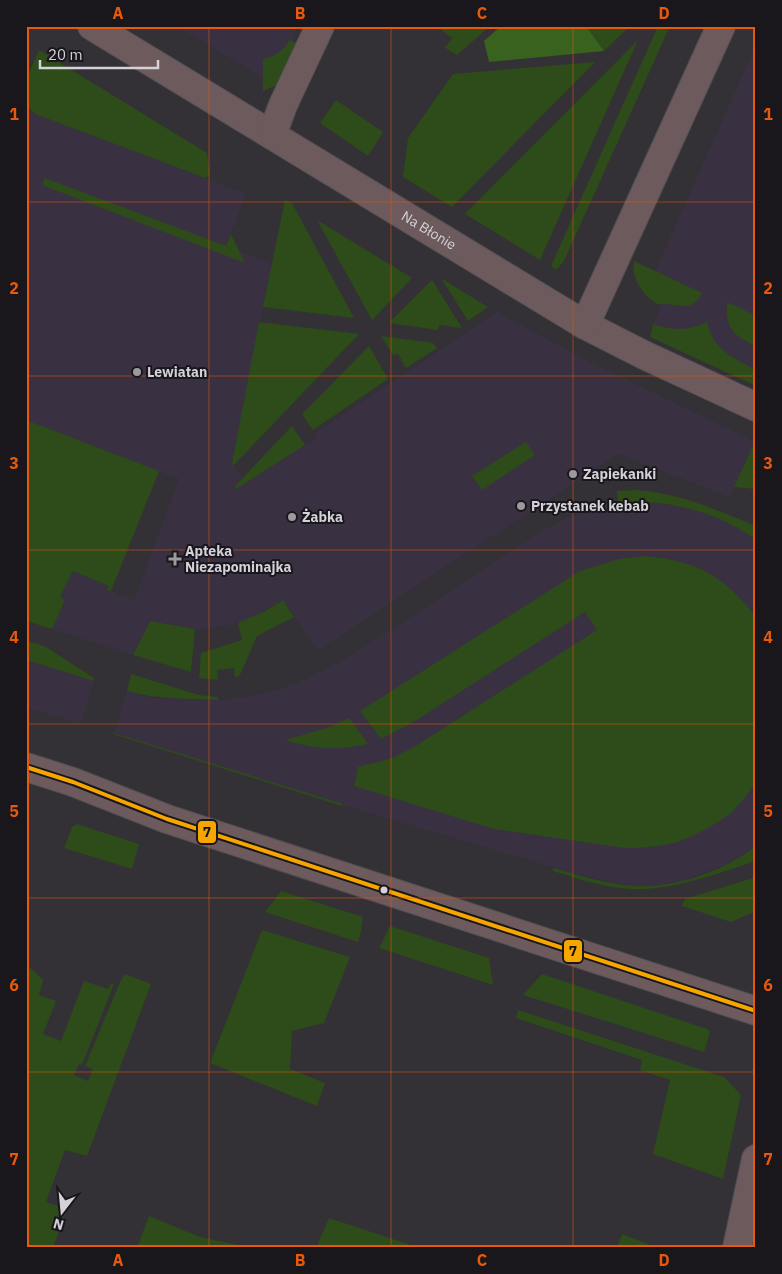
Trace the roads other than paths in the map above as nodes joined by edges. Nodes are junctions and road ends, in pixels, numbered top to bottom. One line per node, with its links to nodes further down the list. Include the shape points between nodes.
1 (92, 26): 4 (street, Na Błonie)
2 (320, 26): 4 (street)
3 (721, 26): 5 (street)
4 (272, 135): 5 (street, Na Błonie)
5 (585, 325): 6 (street, Na Błonie)
6 (756, 407)
7 (26, 767): 8 (street, via 167,819)
8 (756, 1011)
9 (756, 1159): 10 (street)
10 (737, 1248)

